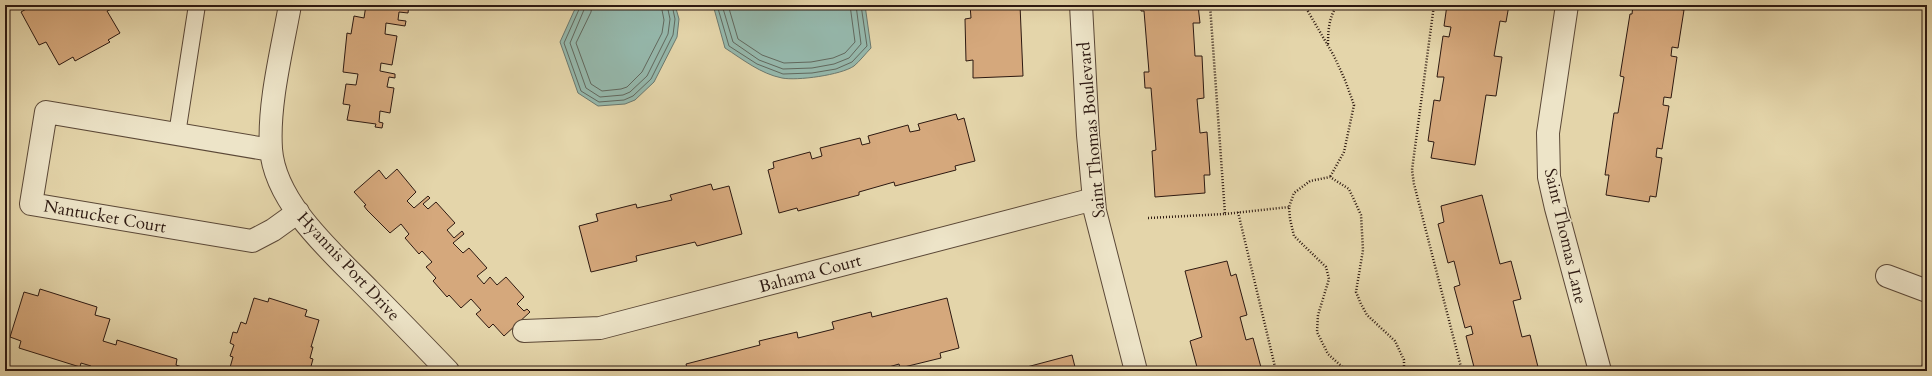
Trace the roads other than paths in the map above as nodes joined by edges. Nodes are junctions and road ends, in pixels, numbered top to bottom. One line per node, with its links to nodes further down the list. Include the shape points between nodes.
1 (197, 5): 5 (lane)
2 (290, 5): 6 (street, Hyannis Port Drive, via 273,107)
3 (1081, 5): 7 (street, Saint Thomas Boulevard)
4 (1567, 5): 14 (street, Saint Thomas Lane, via 1549,127 1549,177)
5 (177, 134): 6 (street, Nantucket Court); 8 (street, Nantucket Court, via 46,112 31,204 252,241)
6 (271, 150): 8 (street, Hyannis Port Drive, via 280,183)
7 (1094, 199): 11 (street, Bahama Court, via 600,328); 13 (street, Saint Thomas Boulevard, via 1095,212)
8 (298, 212): 12 (street, Hyannis Port Drive, via 314,233)
9 (1887, 276): 10 (street)
10 (1927, 291)
11 (524, 331)
12 (448, 371)
13 (1136, 371)
14 (1600, 371)

